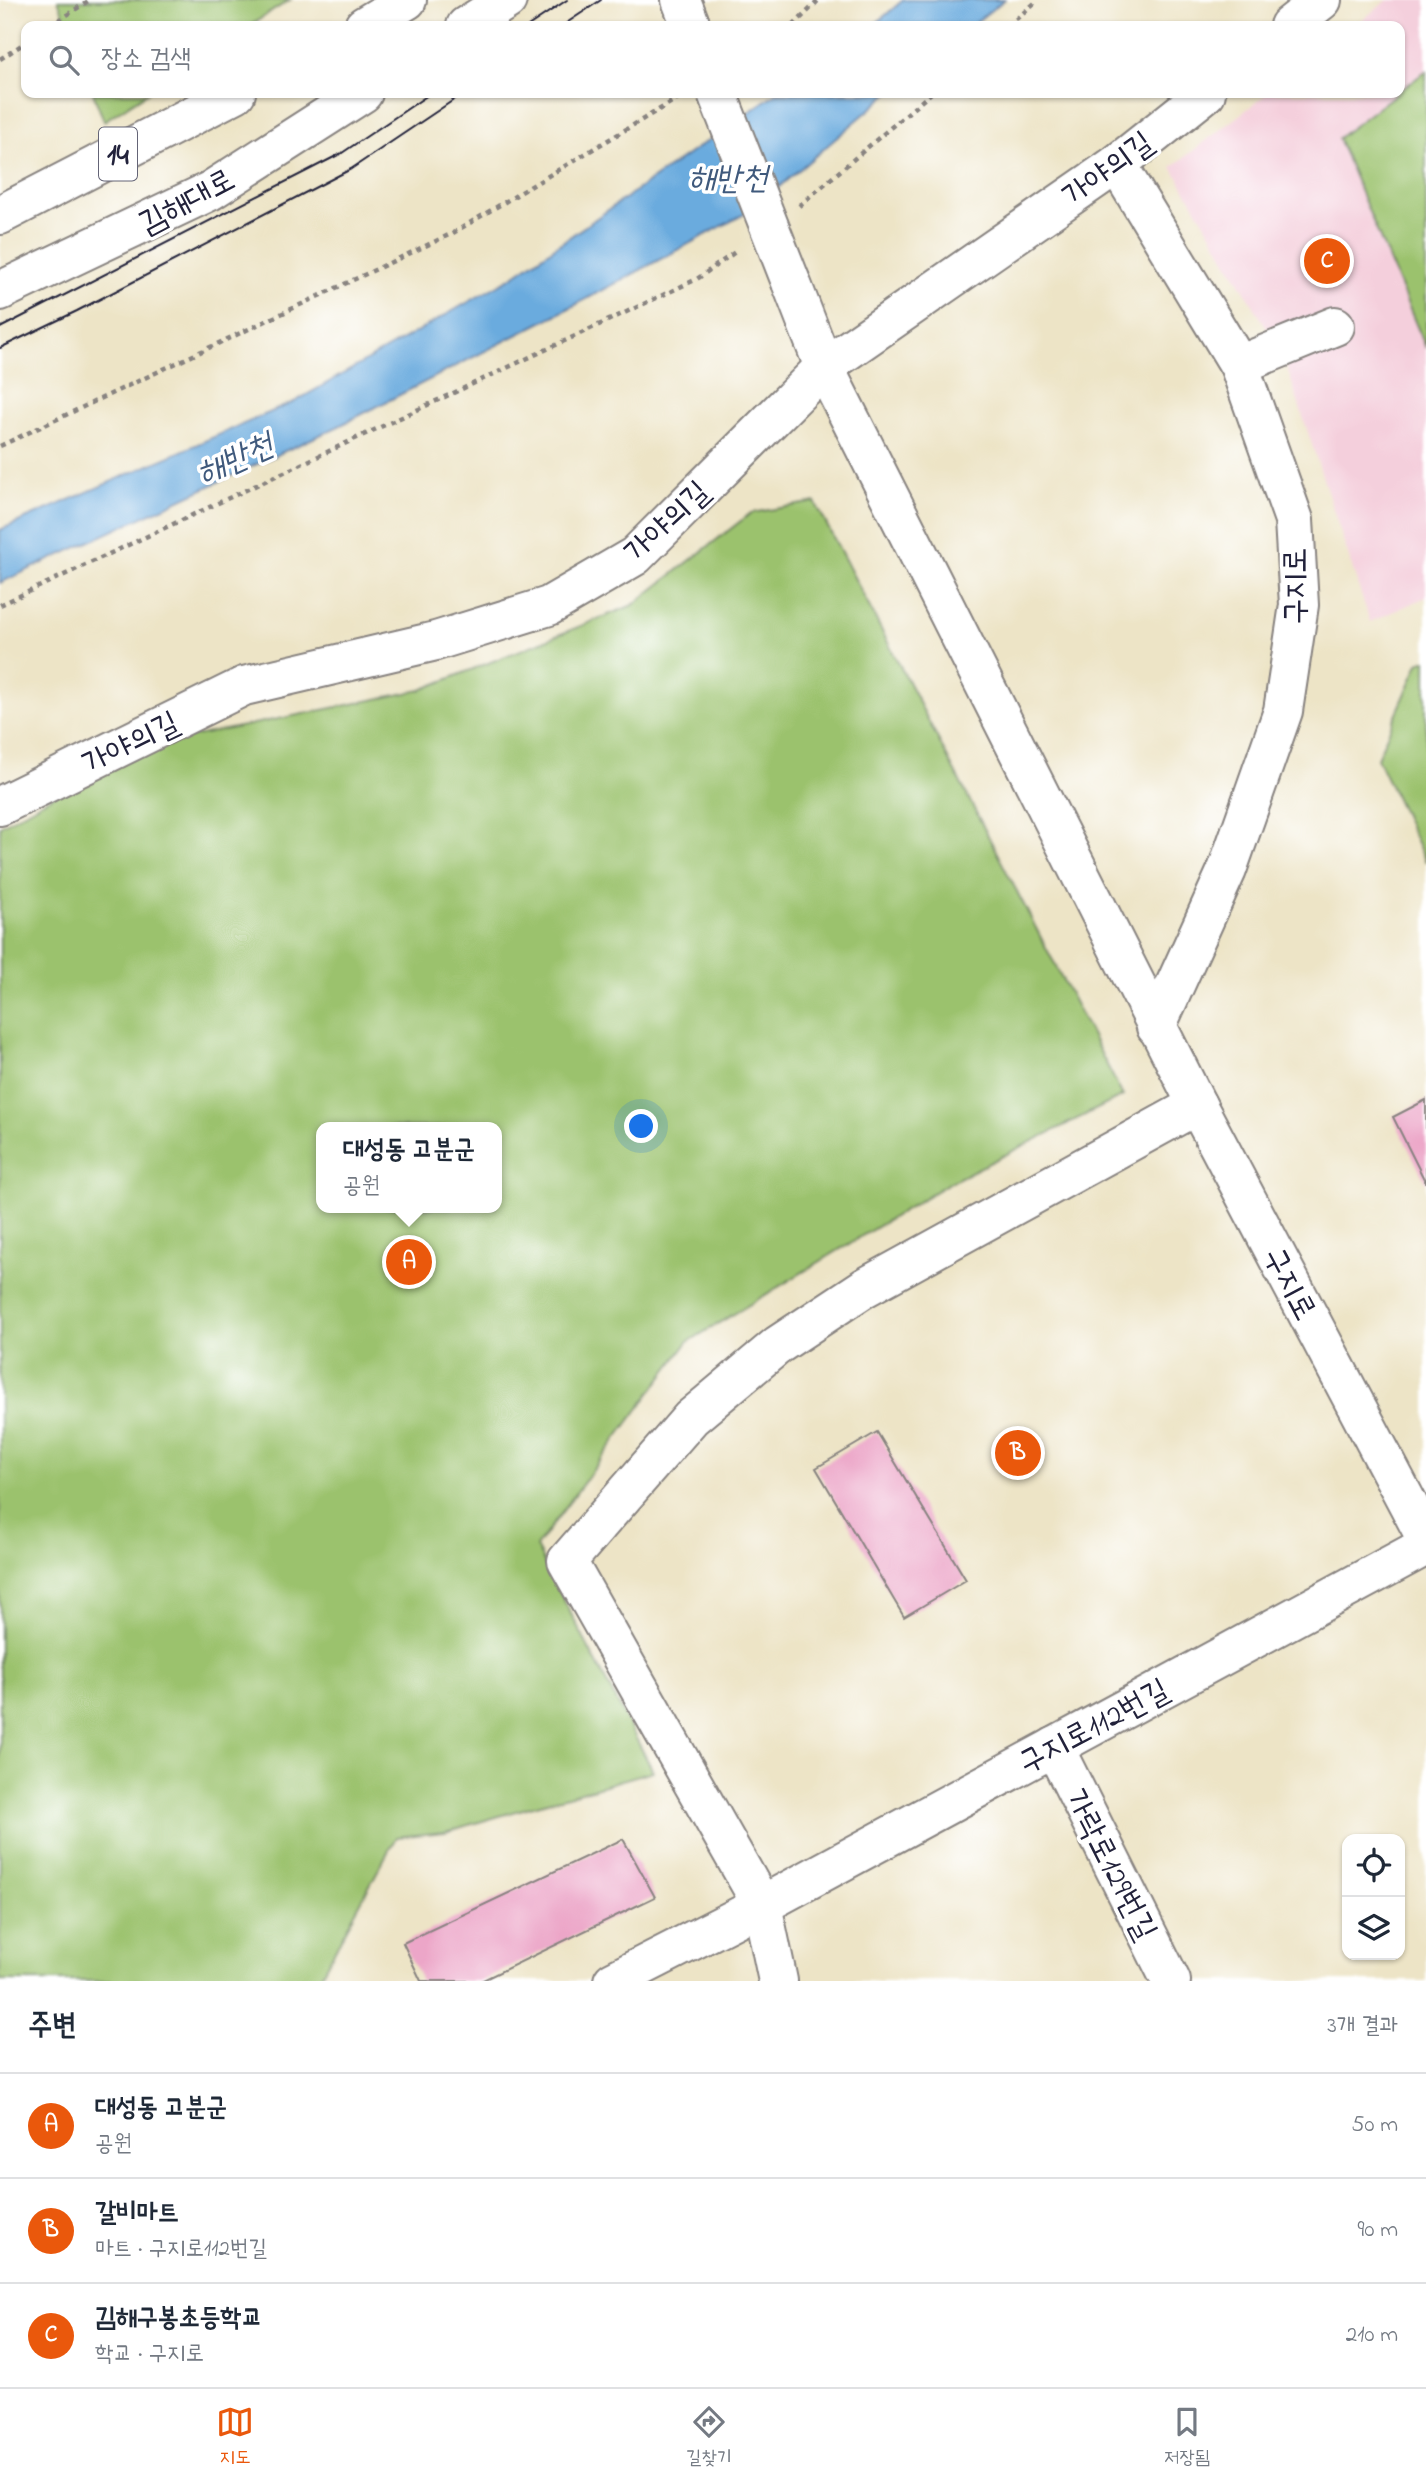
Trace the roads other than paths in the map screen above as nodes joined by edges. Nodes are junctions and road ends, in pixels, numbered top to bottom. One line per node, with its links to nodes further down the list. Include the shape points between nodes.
1 (407, 0): 4 (street)
2 (507, 0): 5 (street)
3 (1322, 0): 6 (street)
4 (372, 21)
5 (474, 21)
6 (1295, 21)
7 (226, 98): 12 (street, 14)
8 (355, 98): 13 (street, 김해대로, via 210,191)
9 (719, 98): 16 (street, 구지로, bridge)
10 (1200, 98): 11 (street, 가야의길)
11 (1117, 164): 15 (street, 구지로); 16 (street, 가야의길)
12 (0, 215)
13 (0, 291)
14 (1335, 326): 15 (street)
15 (1239, 365): 18 (street, 구지로, via 1294,520 1299,605 1283,711 1227,870)
16 (824, 367): 17 (street, 가야의길, via 635,556 549,606 436,641 244,686); 18 (street, 구지로)
17 (0, 806)
18 (1156, 1027): 19 (street, 구지로)
19 (1196, 1105): 20 (street, 구지로); 23 (street, via 864,1288 778,1345 691,1418 567,1561)
20 (1426, 1538)
21 (1426, 1546): 22 (street, 구지로112번길)
22 (1054, 1746): 23 (street, 구지로112번길); 26 (street, 가락로129번길)
23 (762, 1905): 24 (street, 구지로112번길); 25 (street)
24 (613, 1981)
25 (778, 1981)
26 (1171, 1981)

